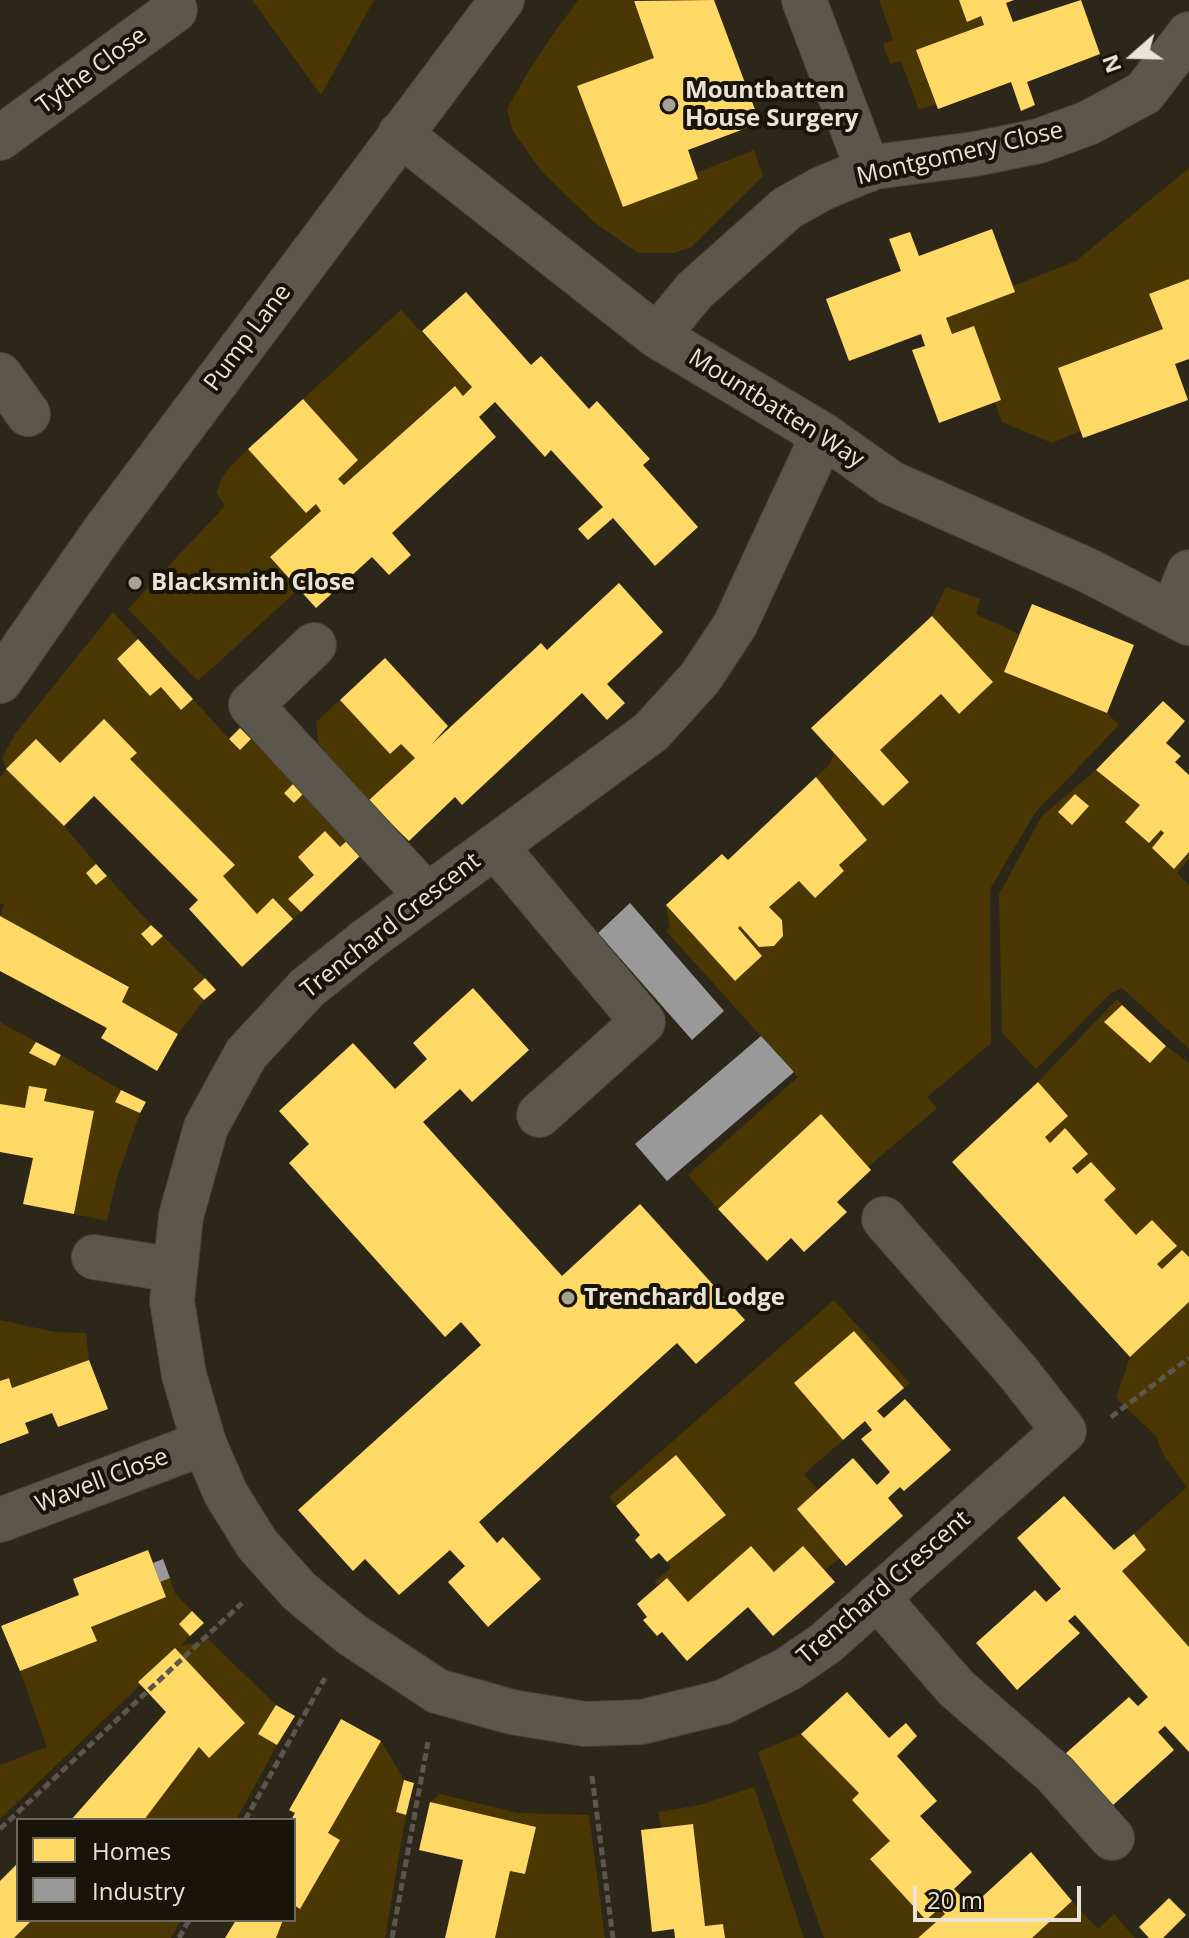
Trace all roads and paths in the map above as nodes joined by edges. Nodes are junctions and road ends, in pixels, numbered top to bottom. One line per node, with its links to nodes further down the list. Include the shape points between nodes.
1 (502, 0): 6 (street, Pump Lane)
2 (804, 0): 7 (street)
3 (175, 10): 5 (street, Tythe Close)
4 (1189, 34): 7 (street, Montgomery Close, via 1144,93 1088,123 1026,144)
5 (3, 129)
6 (400, 134): 8 (street, Mountbatten Way); 15 (street, Pump Lane, via 103,533)
7 (868, 170): 8 (street, Montgomery Close, via 787,208 695,290)
8 (657, 336): 11 (street, Mountbatten Way)
9 (0, 375): 10 (street)
10 (28, 414)
11 (823, 435): 13 (street, Mountbatten Way, via 891,483 1075,564); 16 (street, Trenchard Crescent, via 735,625 700,678 651,732)
12 (1189, 572): 13 (street)
13 (1181, 618)
14 (314, 645): 17 (street, via 251,705)
15 (0, 681)
16 (495, 846): 17 (street, Trenchard Crescent); 18 (street, via 643,1022)
17 (427, 896): 21 (street, Trenchard Crescent, via 307,988 246,1054 206,1127 181,1216)
18 (539, 1115)
19 (884, 1219): 26 (street, Trenchard Crescent, via 1064,1431)
20 (94, 1257): 21 (street)
21 (175, 1270): 24 (street, Trenchard Crescent, via 172,1301 184,1375)
22 (1189, 1358): 23 (path)
23 (1110, 1418)
24 (204, 1443): 25 (street, Wavell Close); 28 (street, Trenchard Crescent, via 226,1494 257,1544 299,1591)
25 (0, 1520)
26 (877, 1597): 30 (street, Trenchard Crescent, via 788,1669 723,1702 642,1722); 33 (street, via 956,1688 1055,1774)
27 (247, 1598): 32 (path)
28 (351, 1634): 29 (street, Trenchard Crescent); 31 (path)
29 (437, 1691): 30 (street, Trenchard Crescent, via 512,1712); 34 (path)
30 (585, 1724): 35 (path)
31 (246, 1818)
32 (0, 1829)
33 (1112, 1838)
34 (392, 1938)
35 (613, 1938)

